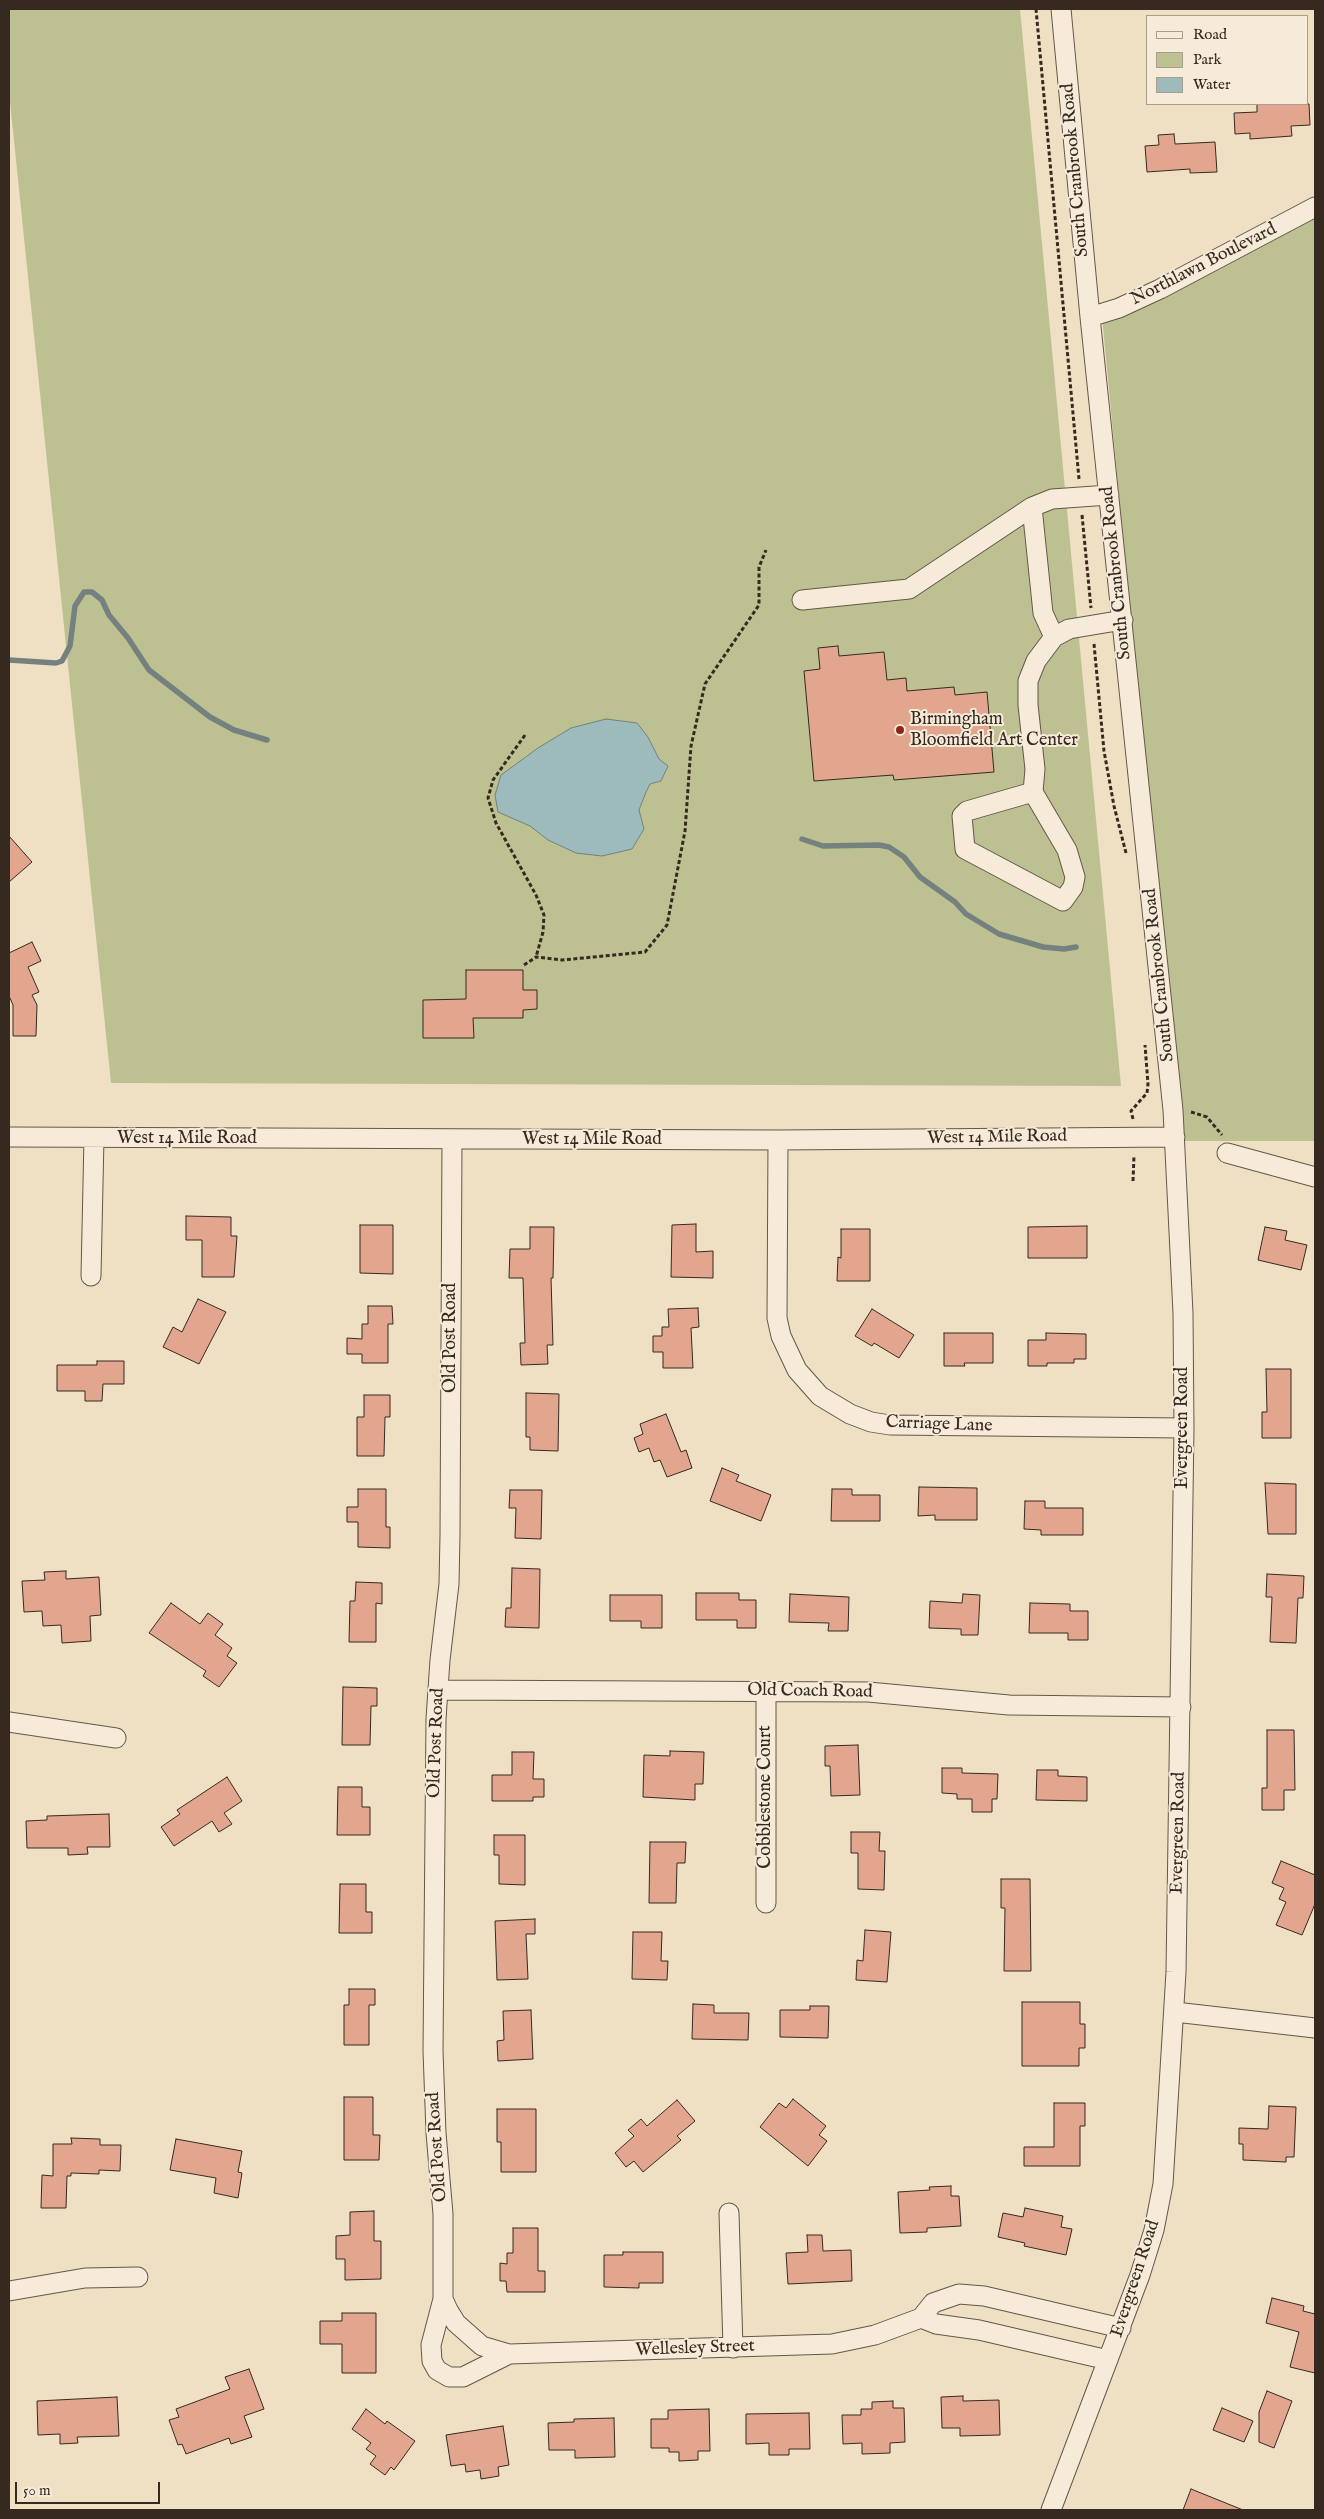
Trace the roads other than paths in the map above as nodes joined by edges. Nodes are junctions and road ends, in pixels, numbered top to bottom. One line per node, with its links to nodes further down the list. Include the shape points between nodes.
1 (1061, 9): 3 (street, South Cranbrook Road)
2 (1315, 207): 3 (street, Northlawn Boulevard, via 1160,289)
3 (1090, 317): 4 (street, South Cranbrook Road)
4 (1109, 495): 5 (street, via 1052,499); 7 (street, South Cranbrook Road)
5 (1032, 507): 6 (street, via 909,589); 8 (street, via 1043,613)
6 (802, 600)
7 (1123, 620): 8 (street, via 1069,629); 10 (street, South Cranbrook Road)
8 (1054, 637): 9 (street, via 1036,661 1028,680 1035,769)
9 (1033, 792): 9 (street, via 1072,862 1076,877 1063,901 965,849 962,816 966,811)
10 (1174, 1136): 14 (street, West 14 Mile Road); 18 (street, Evergreen Road, via 1183,1304)
11 (9, 1137): 12 (street, West 14 Mile Road)
12 (94, 1138): 13 (street, West 14 Mile Road); 17 (street)
13 (452, 1140): 14 (street, West 14 Mile Road); 19 (street, Old Post Road, via 449,1584)
14 (778, 1140): 18 (street, Carriage Lane, via 777,1318 781,1336 797,1370 820,1396 850,1414 871,1422 890,1424)
15 (1227, 1153): 16 (street)
16 (1315, 1176)
17 (91, 1276)
18 (1184, 1428): 21 (street, Evergreen Road)
19 (438, 1690): 20 (street, Old Coach Road); 30 (street, Old Post Road, via 434,2077 443,2214)
20 (766, 1691): 21 (street, Old Coach Road, via 868,1692 1018,1705); 24 (street, Cobblestone Court)
21 (1181, 1707): 25 (street, Evergreen Road)
22 (9, 1722): 23 (street)
23 (116, 1738)
24 (766, 1903)
25 (1174, 2012): 26 (street); 32 (street, Evergreen Road, via 1165,2161 1158,2212 1148,2253)
26 (1315, 2028)
27 (729, 2213): 34 (street)
28 (138, 2277): 29 (street, via 85,2278)
29 (9, 2291)
30 (443, 2299): 33 (street, Old Post Road, via 456,2323); 35 (street, via 431,2345 432,2361 437,2370 449,2377 462,2377)
31 (922, 2318): 32 (street, Wellesley Street, via 933,2303 947,2297 970,2294); 34 (street, Wellesley Street, via 875,2335 832,2344); 36 (street, via 936,2324 979,2330)
32 (1120, 2328): 36 (street, Evergreen Road)
33 (469, 2337): 35 (street, Wellesley Street, via 482,2346)
34 (733, 2348): 35 (street, Wellesley Street)
35 (509, 2354)
36 (1108, 2360): 37 (street, Evergreen Road)
37 (1051, 2510)

